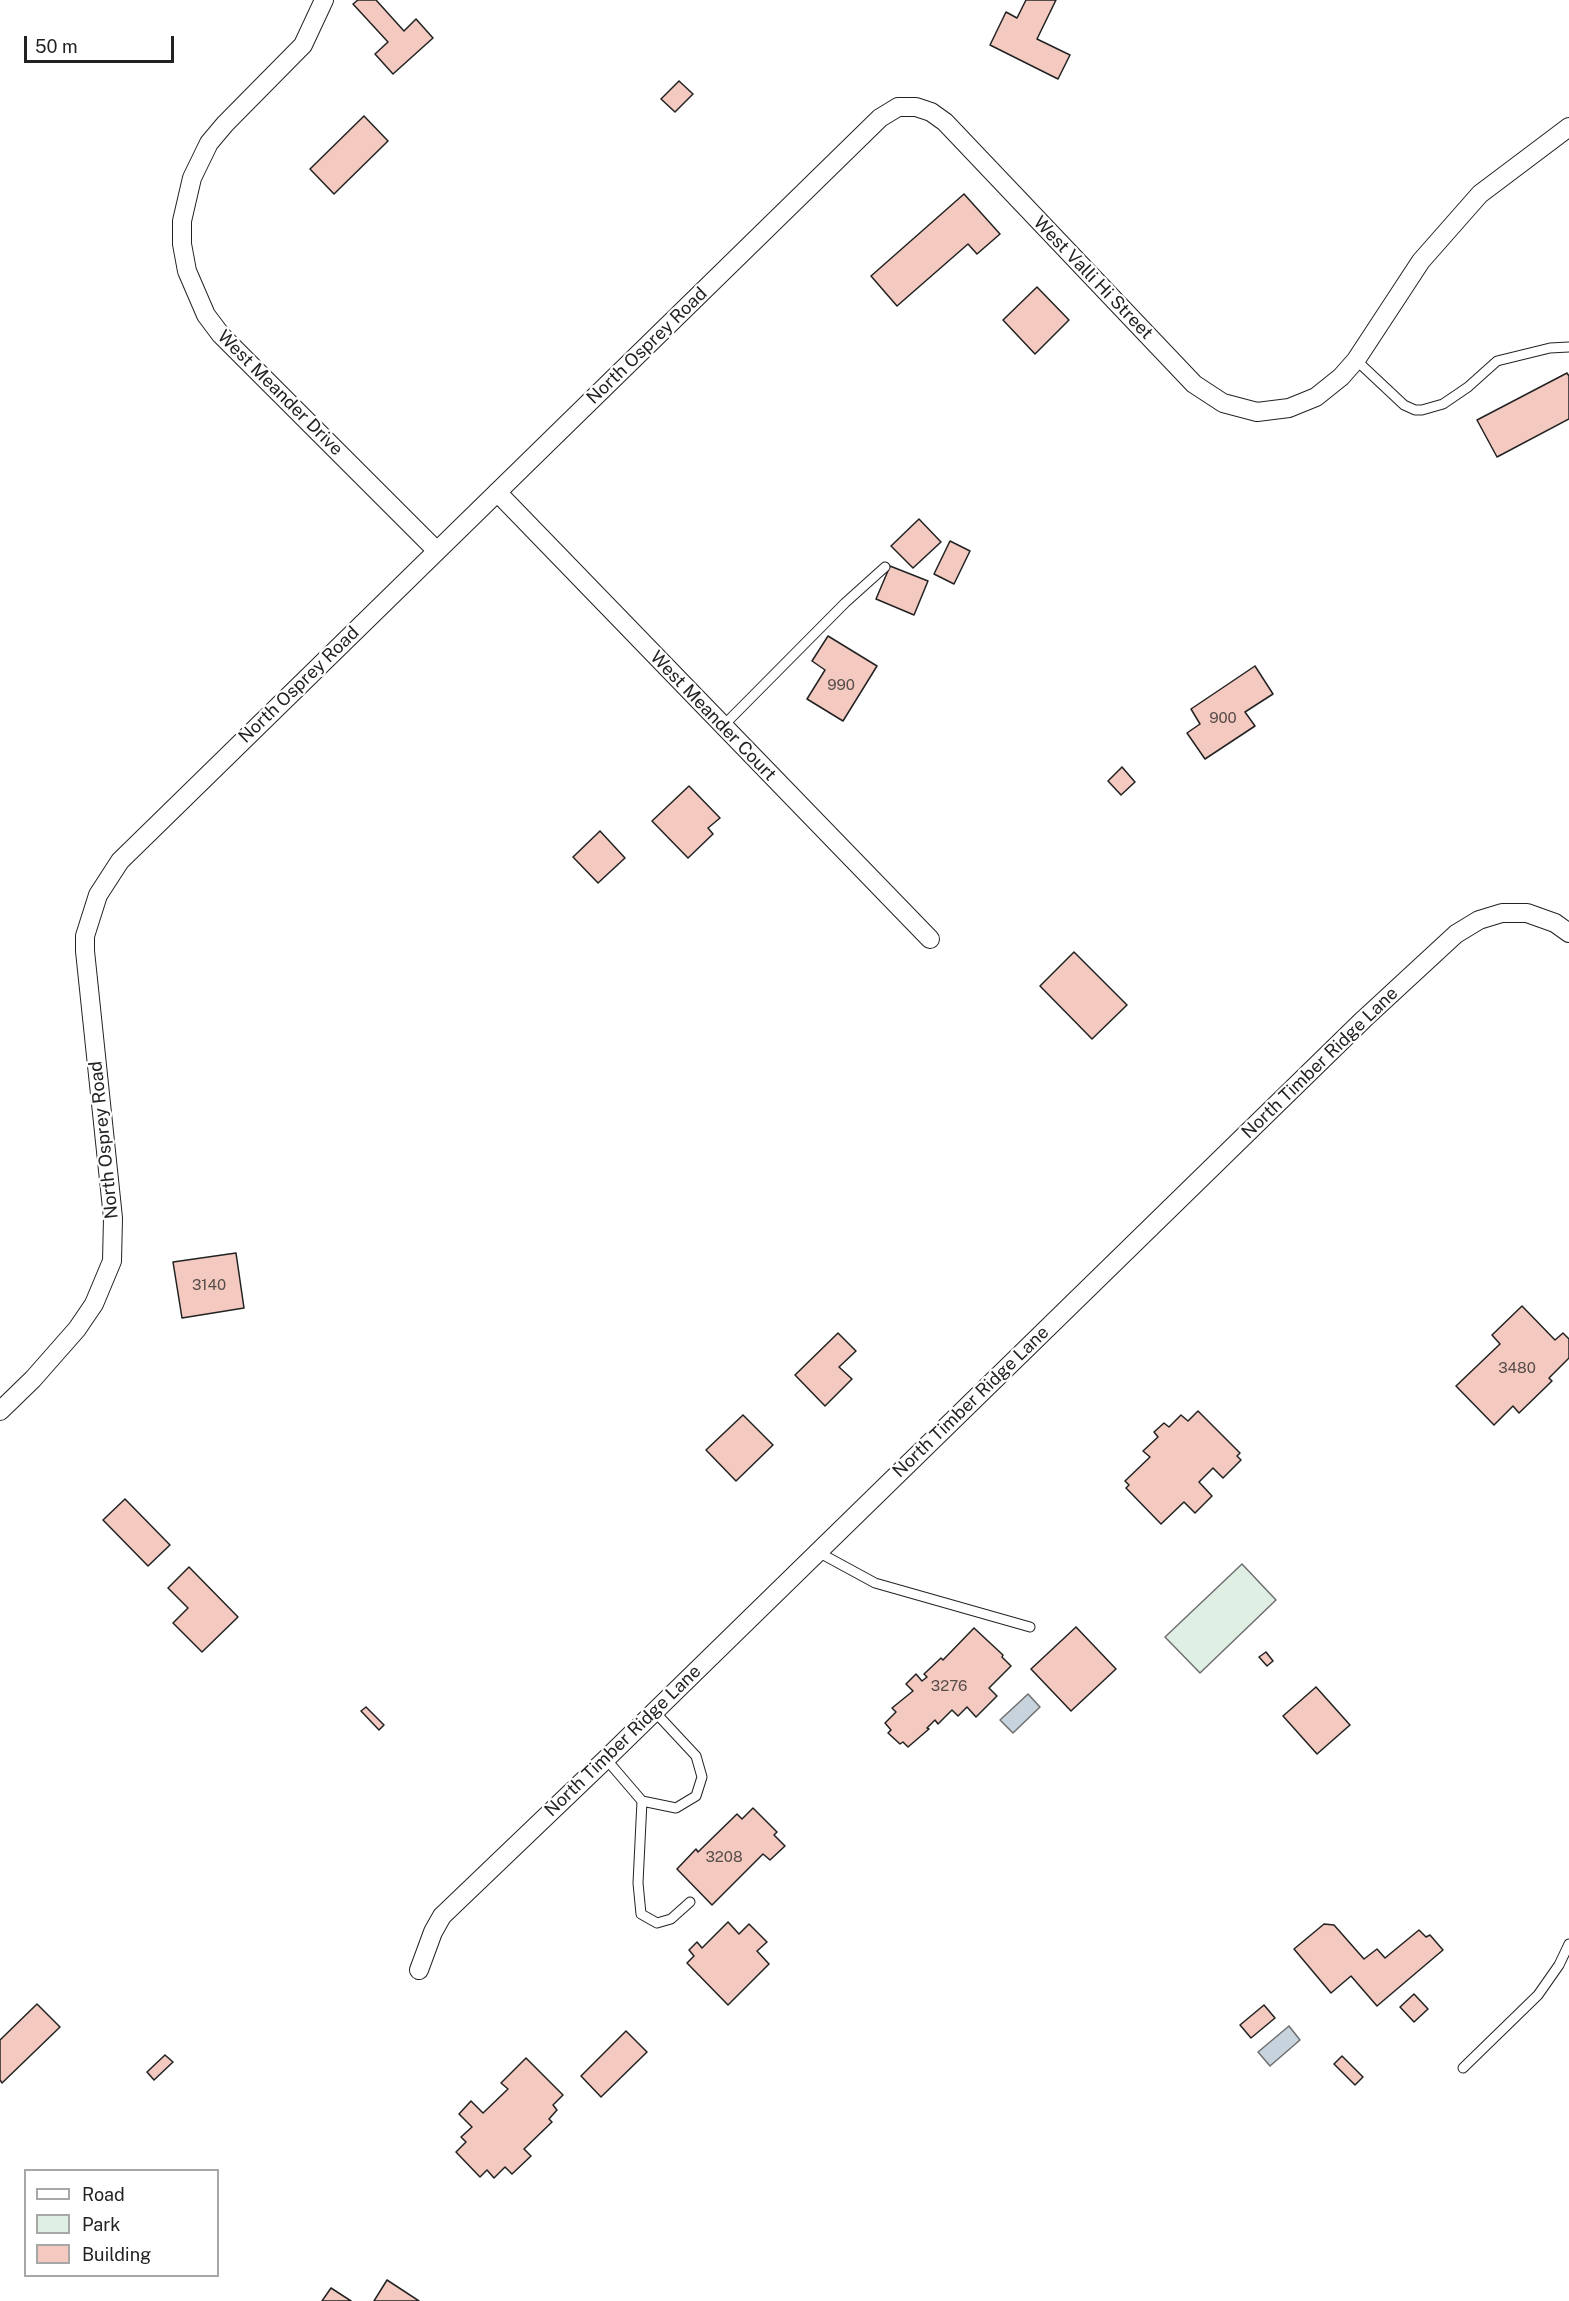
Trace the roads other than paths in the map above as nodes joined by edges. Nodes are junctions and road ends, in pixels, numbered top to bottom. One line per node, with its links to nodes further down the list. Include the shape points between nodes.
1 (324, 0): 7 (street, West Meander Drive, via 303,45 209,143 192,178 182,221 187,271 206,315 221,335)
2 (916, 107): 5 (street, West Valli Hi Street, via 945,122 1194,384 1223,403 1257,412 1289,408 1316,397); 6 (street, North Osprey Road, via 898,107 880,118)
3 (1569, 127): 5 (street, West Valli Hi Street, via 1480,194 1421,261)
4 (1569, 347): 5 (lane, via 1497,360 1443,404 1422,410 1404,405)
5 (1356, 360)
6 (497, 492): 7 (street, North Osprey Road); 9 (street, West Meander Court)
7 (437, 551): 12 (street, North Osprey Road, via 120,861 98,895 85,936 85,951 113,1218 112,1261 94,1304 77,1329)
8 (885, 567): 9 (lane)
9 (723, 726): 11 (street, West Meander Court)
10 (1569, 933): 13 (street, North Timber Ridge Lane, via 1527,912 1502,912 1456,934)
11 (930, 939)
12 (0, 1411)
13 (818, 1552): 14 (lane, via 876,1583); 15 (street, North Timber Ridge Lane)
14 (1030, 1627)
15 (654, 1711): 16 (street, North Timber Ridge Lane); 17 (lane, via 696,1756 702,1777 696,1796 676,1808)
16 (606, 1759): 17 (lane); 20 (street, North Timber Ridge Lane, via 442,1916)
17 (642, 1801): 18 (lane, via 638,1883 641,1914 657,1923 671,1919)
18 (690, 1902)
19 (1569, 1944): 21 (lane, via 1538,1995)
20 (419, 1970)
21 (1463, 2068)

